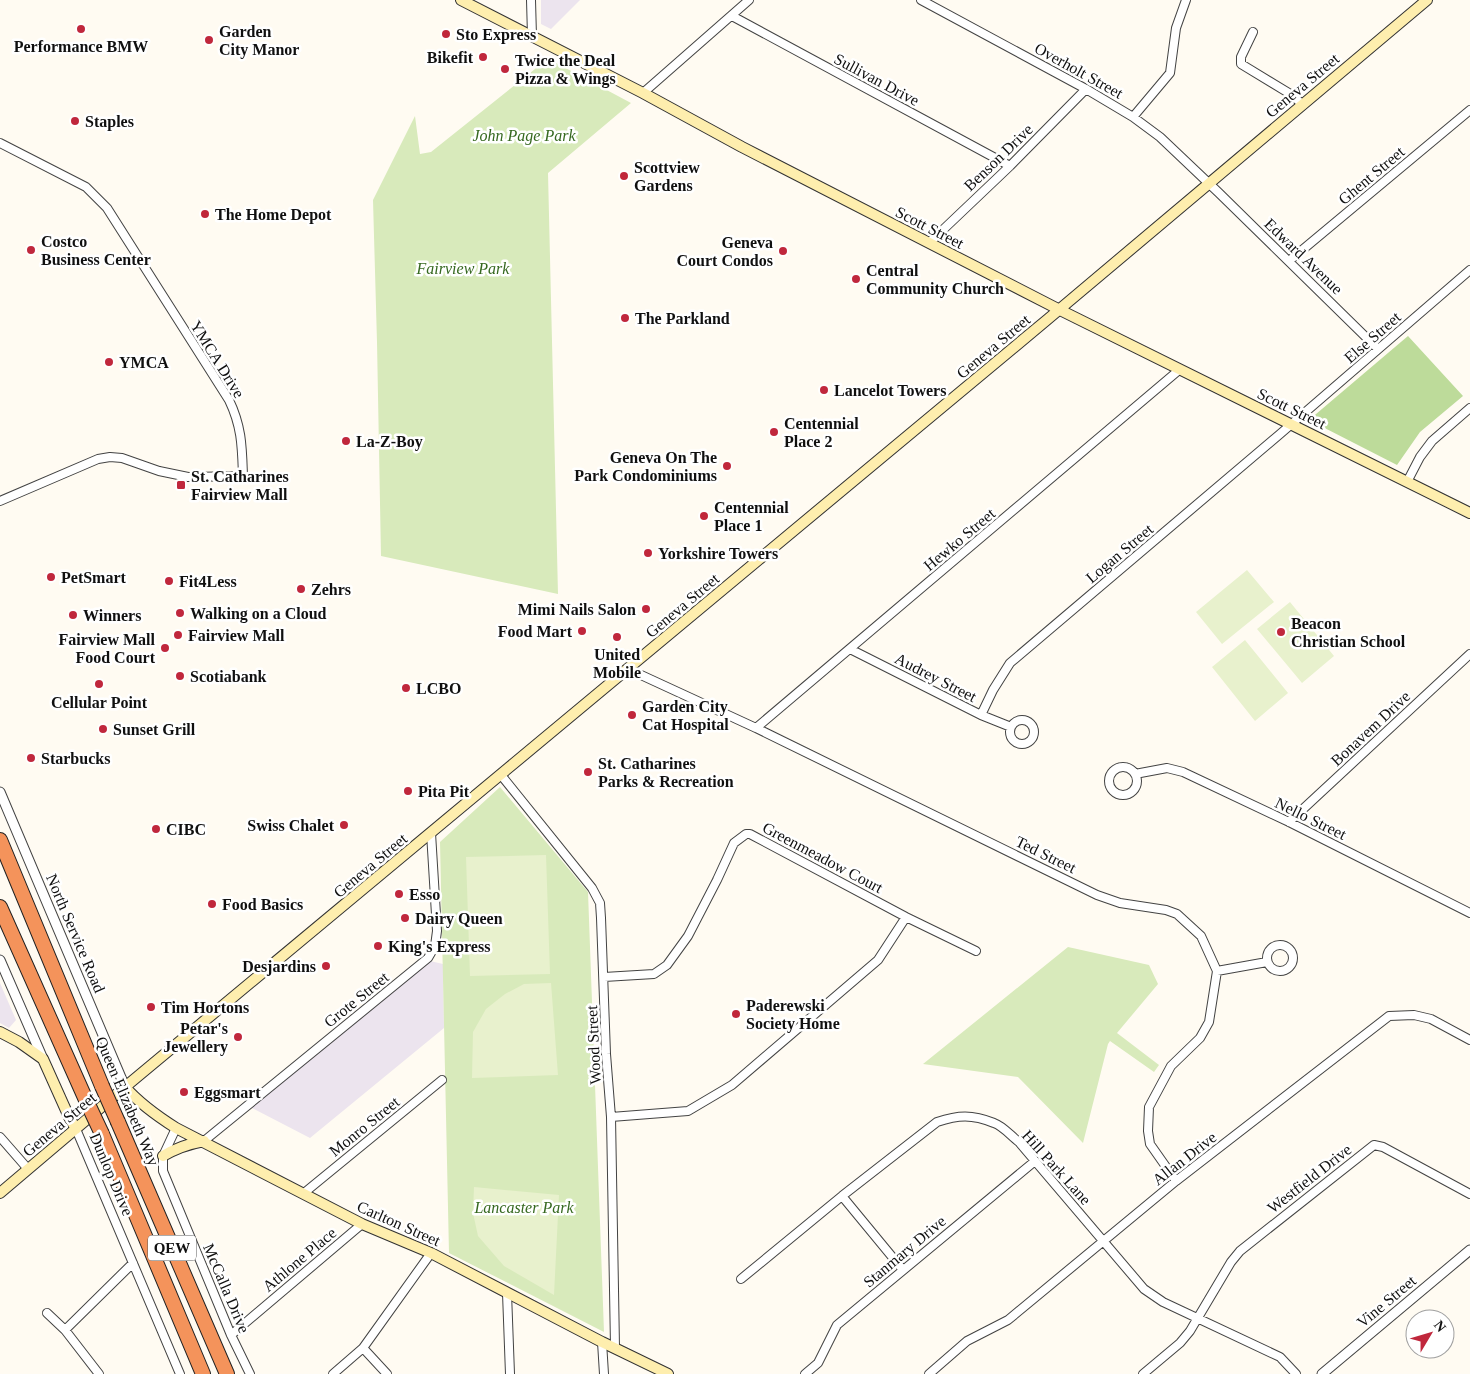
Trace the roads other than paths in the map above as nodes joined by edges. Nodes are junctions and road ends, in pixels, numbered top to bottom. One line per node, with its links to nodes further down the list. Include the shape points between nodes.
1 (461, 0): 9 (main road, Scott Street)
2 (531, 0): 9 (street)
3 (749, 0): 7 (street)
4 (921, 0): 10 (street, Overholt Street)
5 (1186, 0): 14 (street, via 1176,28 1170,72)
6 (1427, 0): 12 (main road, Geneva Street)
7 (732, 16): 11 (street); 16 (street, Sullivan Drive)
8 (1253, 32): 12 (street, via 1241,57 1242,64 1292,95)
9 (532, 36): 11 (main road, Scott Street)
10 (1086, 89): 14 (street, Overholt Street); 16 (street, Benson Drive)
11 (643, 93): 18 (main road, Scott Street)
12 (1302, 105): 17 (main road, Geneva Street)
13 (1470, 110): 19 (street, Ghent Street)
14 (1133, 117): 17 (street, Overholt Street, via 1160,137)
15 (0, 143): 27 (street, YMCA Drive, via 86,187 114,217 237,416 243,476 182,476 110,457 98,459)
16 (1010, 166): 18 (street, Benson Drive)
17 (1209, 184): 19 (street, Edward Avenue); 21 (main road, Geneva Street)
18 (929, 243): 21 (main road, Scott Street)
19 (1289, 261): 22 (street, Edward Avenue)
20 (1470, 270): 22 (street, Else Street)
21 (1060, 310): 23 (main road, Scott Street); 31 (main road, Geneva Street)
22 (1378, 349): 25 (street, Else Street)
23 (1179, 370): 25 (main road, Scott Street); 29 (street, Hewko Street)
24 (1470, 408): 26 (street, via 1432,440)
25 (1291, 424): 26 (main road, Scott Street); 32 (street, Logan Street, via 1010,663)
26 (1407, 482): 28 (main road, Scott Street)
27 (0, 501)
28 (1470, 513)
29 (850, 649): 32 (street, Audrey Street); 34 (street, Hewko Street)
30 (1470, 654): 38 (street, Bonavem Drive)
31 (628, 669): 34 (street, Ted Street); 36 (main road, Geneva Street)
32 (981, 715): 33 (street, Audrey Street)
33 (1011, 727)
34 (756, 728): 47 (street, Ted Street, via 1096,895 1177,914 1201,936)
35 (1135, 774): 38 (street, Nello Street, via 1167,768 1183,772)
36 (501, 775): 39 (main road, Geneva Street); 48 (street, Wood Street, via 592,888 600,903)
37 (0, 792): 53 (street, North Service Road)
38 (1289, 822): 42 (street, Nello Street)
39 (431, 834): 53 (main road, Geneva Street); 58 (street, Grote Street, via 437,931 428,958)
40 (0, 840): 87 (highway, Queen Elizabeth Way / QEW, bridge)
41 (0, 907): 81 (highway, QEW, bridge, via 102,1134)
42 (1470, 913)
43 (906, 917): 44 (street, Greenmeadow Court); 48 (street, Greenmeadow Court, via 746,834 734,843 688,936 667,965 654,974); 54 (street, via 878,960 732,1085 688,1111)
44 (976, 951)
45 (0, 960): 51 (street, Dunlop Drive)
46 (1267, 962): 47 (street)
47 (1217, 971): 62 (street, via 1208,1022 1200,1038 1170,1066 1149,1107 1150,1144)
48 (604, 977): 54 (street, Wood Street)
49 (0, 1032): 51 (main road)
50 (1470, 1040): 62 (street, Allan Drive, via 1431,1019 1414,1015 1389,1016)
51 (43, 1059): 56 (main road, Dunlop Drive)
52 (442, 1080): 64 (street, Monro Street)
53 (125, 1087): 55 (main road, Carlton Street, via 152,1113); 56 (main road, Geneva Street)
54 (611, 1117): 80 (street, Wood Street)
55 (176, 1128): 58 (main road, Carlton Street); 59 (street)
56 (76, 1129): 61 (main road, Geneva Street); 71 (street, Dunlop Drive)
57 (0, 1137): 61 (street)
58 (204, 1141): 59 (main road, via 187,1144); 64 (main road, Carlton Street)
59 (163, 1156): 78 (street, McCalla Drive, via 163,1170)
60 (1035, 1161): 66 (street, Hill Park Lane, via 1019,1142 995,1123 965,1116 952,1117 937,1122); 68 (street, Hill Park Lane); 72 (street, Stanmary Drive)
61 (28, 1169): 63 (main road, Geneva Street)
62 (1176, 1181): 68 (street, Allan Drive)
63 (0, 1193)
64 (304, 1193): 67 (main road, Carlton Street)
65 (1470, 1194): 76 (street, Westfield Drive, via 1374,1144 1240,1251)
66 (842, 1196): 72 (street); 73 (street, Hill Park Lane)
67 (362, 1224): 70 (main road, Carlton Street); 78 (street, Athlone Place)
68 (1104, 1241): 76 (street, Hill Park Lane, via 1144,1289); 95 (street, Allan Drive, via 1008,1320 967,1341)
69 (1470, 1250): 98 (street, Vine Street)
70 (431, 1254): 74 (main road, Carlton Street); 82 (street)
71 (133, 1263): 77 (street); 84 (street, Dunlop Drive)
72 (903, 1270): 94 (street, Stanmary Drive, via 837,1325 818,1363)
73 (741, 1279)
74 (507, 1293): 79 (main road, Carlton Street); 91 (street)
75 (47, 1313): 77 (street)
76 (1198, 1319): 96 (street, via 1180,1344); 97 (street, Hill Park Lane, via 1280,1357)
77 (65, 1330): 83 (street)
78 (231, 1334): 88 (street, McCalla Drive)
79 (602, 1342): 80 (main road, Carlton Street); 92 (street)
80 (615, 1347): 93 (main road, Carlton Street)
81 (192, 1348): 85 (highway); 86 (highway, QEW)
82 (363, 1348): 89 (street); 90 (street)
83 (99, 1374)
84 (180, 1374)
85 (197, 1374)
86 (203, 1374)
87 (227, 1374)
88 (250, 1374)
89 (333, 1374)
90 (387, 1374)
91 (510, 1374)
92 (604, 1374)
93 (668, 1374)
94 (805, 1374)
95 (929, 1374)
96 (1143, 1374)
97 (1296, 1374)
98 (1322, 1374)

